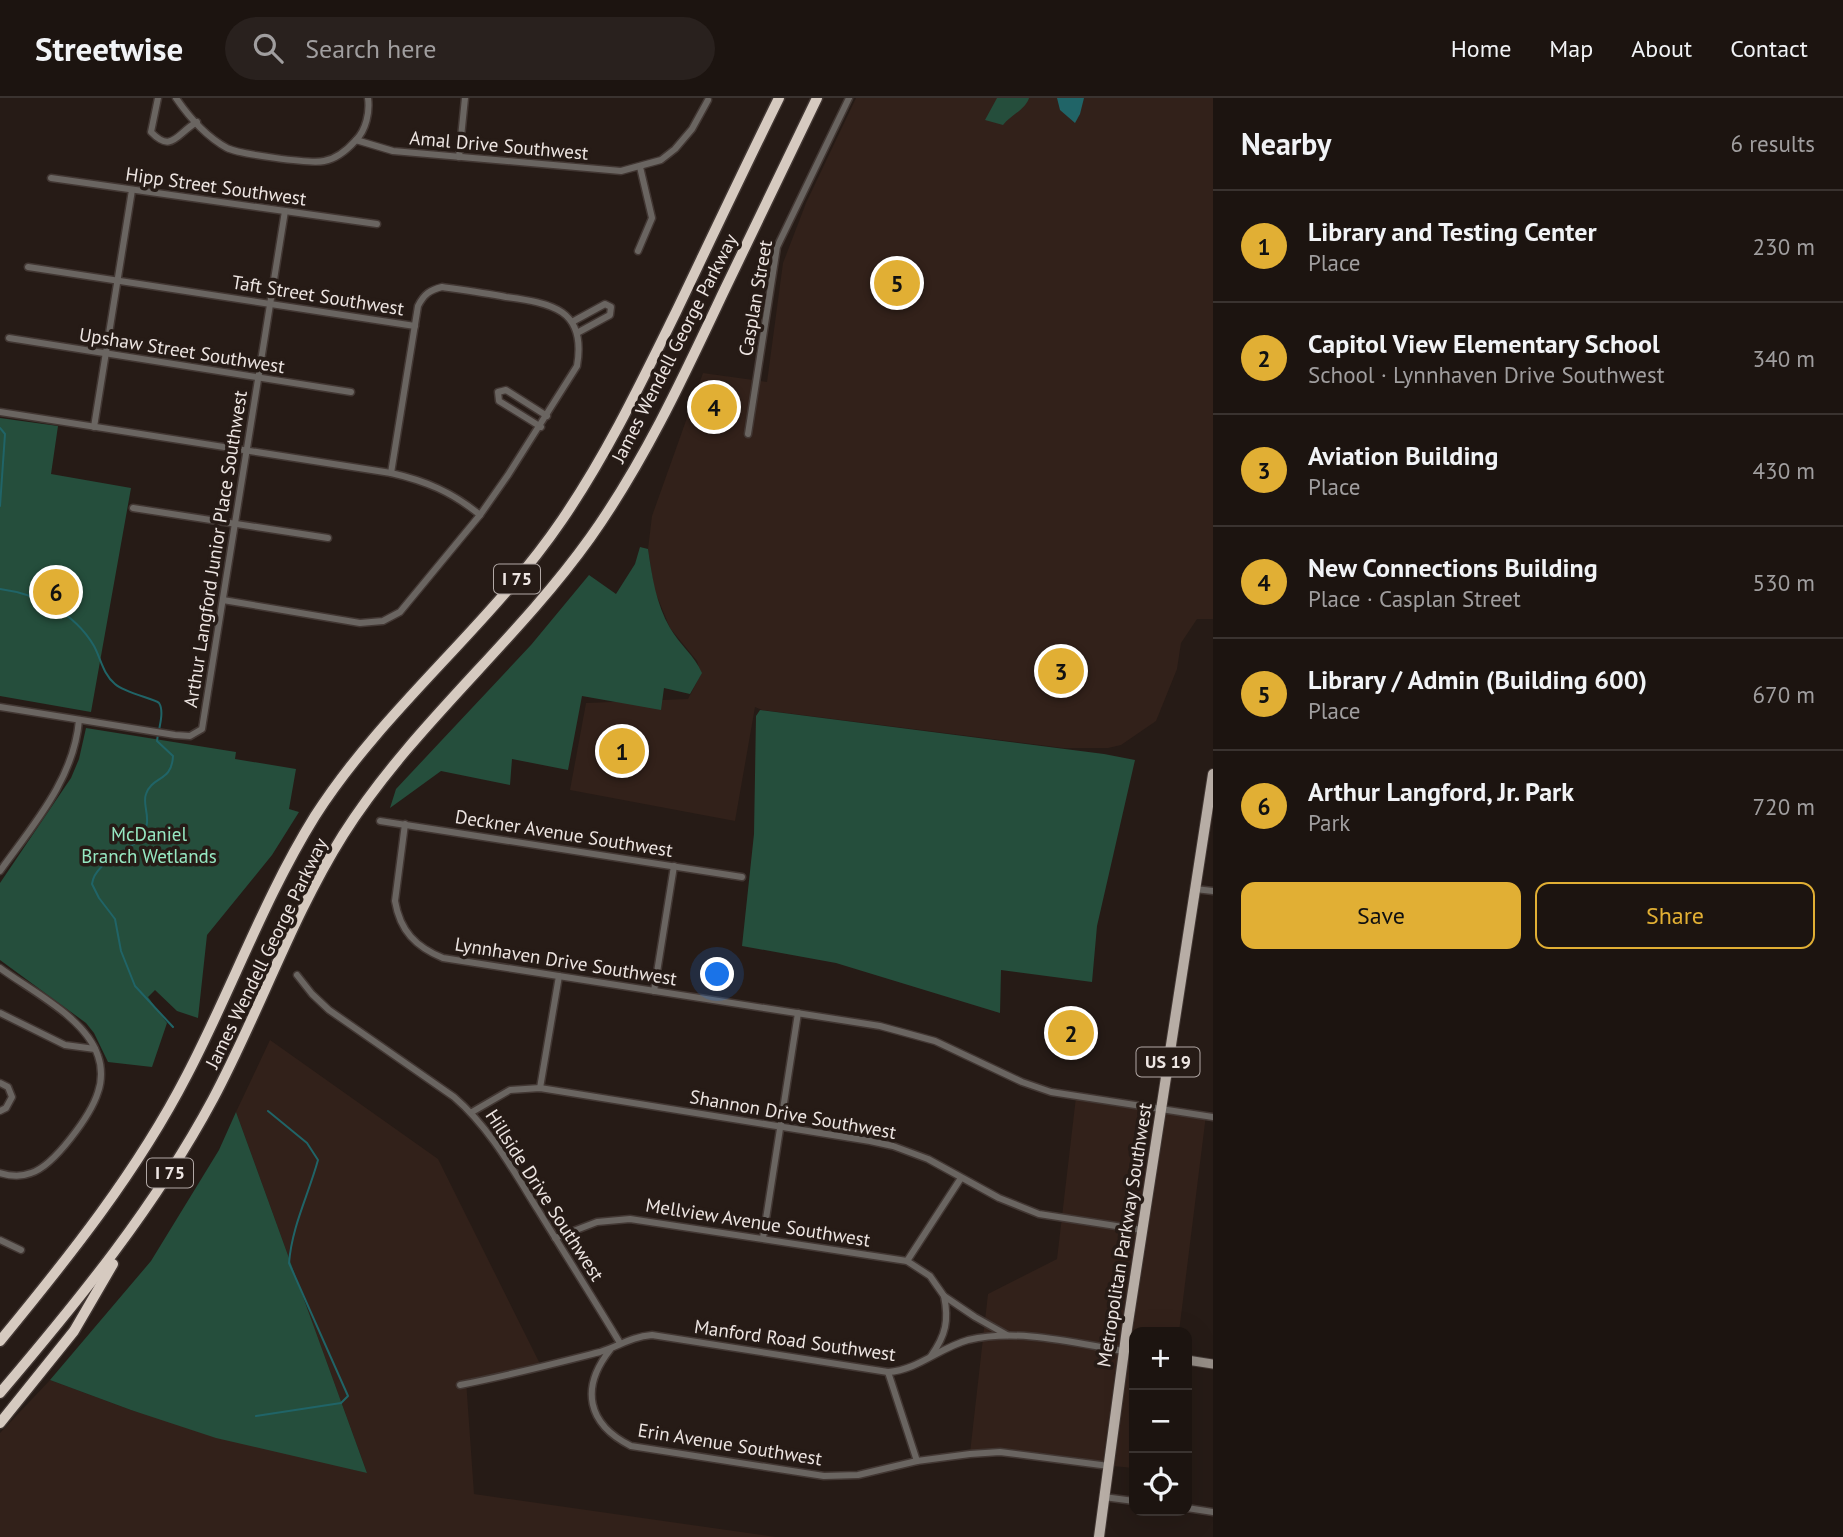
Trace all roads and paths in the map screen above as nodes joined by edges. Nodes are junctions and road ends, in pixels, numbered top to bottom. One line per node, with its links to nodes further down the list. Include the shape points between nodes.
1 (158, 98): 9 (street, via 151,132 159,141 177,138)
2 (176, 98): 9 (street)
3 (368, 98): 10 (street, via 363,134)
4 (465, 98): 11 (street)
5 (779, 98): 76 (highway, James Wendell George Parkway / I 75, via 602,458 529,564 376,735 327,798 284,871 161,1123 89,1232)
6 (817, 98): 67 (highway, James Wendell George Parkway / I 75, via 632,473 560,578 388,772 353,820 310,895 213,1100)
7 (849, 98): 32 (street, Casplan Street, via 777,247)
8 (708, 100): 12 (street, Amal Drive Southwest, via 675,149)
9 (197, 122): 10 (street, via 230,149 302,162 325,161)
10 (356, 140): 11 (street, Amal Drive Southwest, via 393,151)
11 (459, 157): 12 (street, Amal Drive Southwest, via 621,171)
12 (640, 167): 17 (street, via 652,218)
13 (51, 178): 14 (street, Hipp Street Southwest)
14 (132, 190): 15 (street, Hipp Street Southwest); 19 (street)
15 (285, 211): 16 (street, Hipp Street Southwest); 20 (street, Arthur Langford Junior Place Southwest)
16 (377, 224)
17 (638, 251)
18 (28, 267): 19 (street, Taft Street Southwest)
19 (118, 280): 20 (street, Taft Street Southwest); 25 (street)
20 (270, 304): 22 (street, Taft Street Southwest); 26 (street, Arthur Langford Junior Place Southwest)
21 (572, 322): 22 (street, Taft Street Southwest, via 544,302 442,287 422,298); 23 (street); 23 (street, via 604,304 611,307 610,315)
22 (415, 326): 34 (street)
23 (577, 333): 29 (street, via 577,366)
24 (9, 338): 25 (street, Upshaw Street Southwest)
25 (106, 353): 26 (street, Upshaw Street Southwest); 31 (street)
26 (258, 378): 27 (street, Upshaw Street Southwest); 33 (street, Arthur Langford Junior Place Southwest)
27 (351, 392)
28 (0, 412): 31 (street)
29 (547, 416): 30 (street); 30 (street, via 506,390 498,392 499,401)
30 (541, 426): 36 (street)
31 (94, 427): 33 (street)
32 (748, 434)
33 (247, 451): 34 (street); 37 (street, Arthur Langford Junior Place Southwest)
34 (391, 472): 36 (street, via 441,488)
35 (133, 508): 37 (street)
36 (480, 515): 39 (street, via 400,612 383,621 360,623)
37 (235, 525): 38 (street); 39 (street, Arthur Langford Junior Place Southwest)
38 (328, 538)
39 (223, 600): 41 (street, Arthur Langford Junior Place Southwest, via 202,729 190,736 175,735)
40 (0, 707): 41 (street, Arthur Langford Junior Place Southwest)
41 (79, 720): 46 (street, via 62,782)
42 (1213, 774): 48 (main road, Metropolitan Parkway Southwest / US 19)
43 (380, 821): 44 (street, Deckner Avenue Southwest)
44 (405, 824): 45 (street, Deckner Avenue Southwest); 52 (street, Lynnhaven Drive Southwest, via 395,901 401,923 414,942 443,958)
45 (674, 866): 47 (street, Deckner Avenue Southwest); 53 (street)
46 (0, 872)
47 (742, 877)
48 (1195, 888): 49 (street); 59 (main road, Metropolitan Parkway Southwest / US 19)
49 (1213, 891)
50 (0, 968): 56 (street, via 76,1023)
51 (296, 975): 61 (street, Hillside Drive Southwest, via 329,1010)
52 (559, 976): 53 (street, Lynnhaven Drive Southwest); 58 (street)
53 (654, 991): 55 (street, Lynnhaven Drive Southwest)
54 (0, 1013): 56 (street, via 65,1045)
55 (798, 1013): 59 (street, Lynnhaven Drive Southwest, via 927,1038 1051,1092); 63 (street)
56 (95, 1049): 64 (street, via 101,1068 98,1093 73,1134 43,1168 18,1176)
57 (0, 1083): 60 (street, via 12,1097)
58 (540, 1088): 61 (street, Shannon Drive Southwest, via 510,1090); 63 (street, Shannon Drive Southwest)
59 (1161, 1110): 62 (street, Lynnhaven Drive Southwest); 66 (main road, Metropolitan Parkway Southwest / US 19)
60 (0, 1111)
61 (471, 1112): 68 (street, Hillside Drive Southwest)
62 (1213, 1117)
63 (781, 1126): 65 (street, Shannon Drive Southwest, via 893,1146); 69 (street)
64 (0, 1172)
65 (961, 1178): 66 (street, Shannon Drive Southwest, via 1039,1213); 73 (street)
66 (1142, 1230): 75 (main road, Metropolitan Parkway Southwest / US 19)
67 (132, 1231): 86 (highway, James Wendell George Parkway / I 75); 87 (highway, via 85,1314)
68 (555, 1238): 69 (street, Mellview Avenue Southwest, via 597,1222 630,1219); 78 (street, Hillside Drive Southwest)
69 (763, 1238): 73 (street, Mellview Avenue Southwest)
70 (2, 1241): 71 (street); 72 (street)
71 (21, 1250)
72 (0, 1252)
73 (906, 1261): 74 (street, Mellview Avenue Southwest, via 930,1276)
74 (944, 1296): 77 (street, Mellview Avenue Southwest); 81 (street, via 947,1327)
75 (1132, 1327)
76 (3, 1334)
77 (1007, 1335): 80 (street, Manford Road Southwest); 81 (street, Manford Road Southwest, via 965,1341)
78 (621, 1343): 79 (street, Manford Road Southwest); 84 (street, Manford Road Southwest, via 652,1335)
79 (611, 1349): 85 (street, Manford Road Southwest); 88 (street, Erin Avenue Southwest, via 594,1376 592,1401 605,1429 631,1446 824,1476 858,1475)
80 (1129, 1352): 89 (main road, Metropolitan Parkway Southwest / US 19)
81 (930, 1357): 84 (street, Manford Road Southwest, via 910,1369)
82 (1192, 1361): 83 (main road)
83 (1213, 1364)
84 (888, 1372): 88 (street)
85 (460, 1385)
86 (1, 1392)
87 (0, 1423)
88 (917, 1461): 89 (street, Erin Avenue Southwest, via 1000,1452)
89 (1108, 1466): 90 (main road, Metropolitan Parkway Southwest / US 19)
90 (1104, 1497): 91 (street); 94 (main road, Metropolitan Parkway Southwest / US 19)
91 (1129, 1500)
92 (1192, 1509): 93 (street)
93 (1213, 1512)
94 (1099, 1537)

